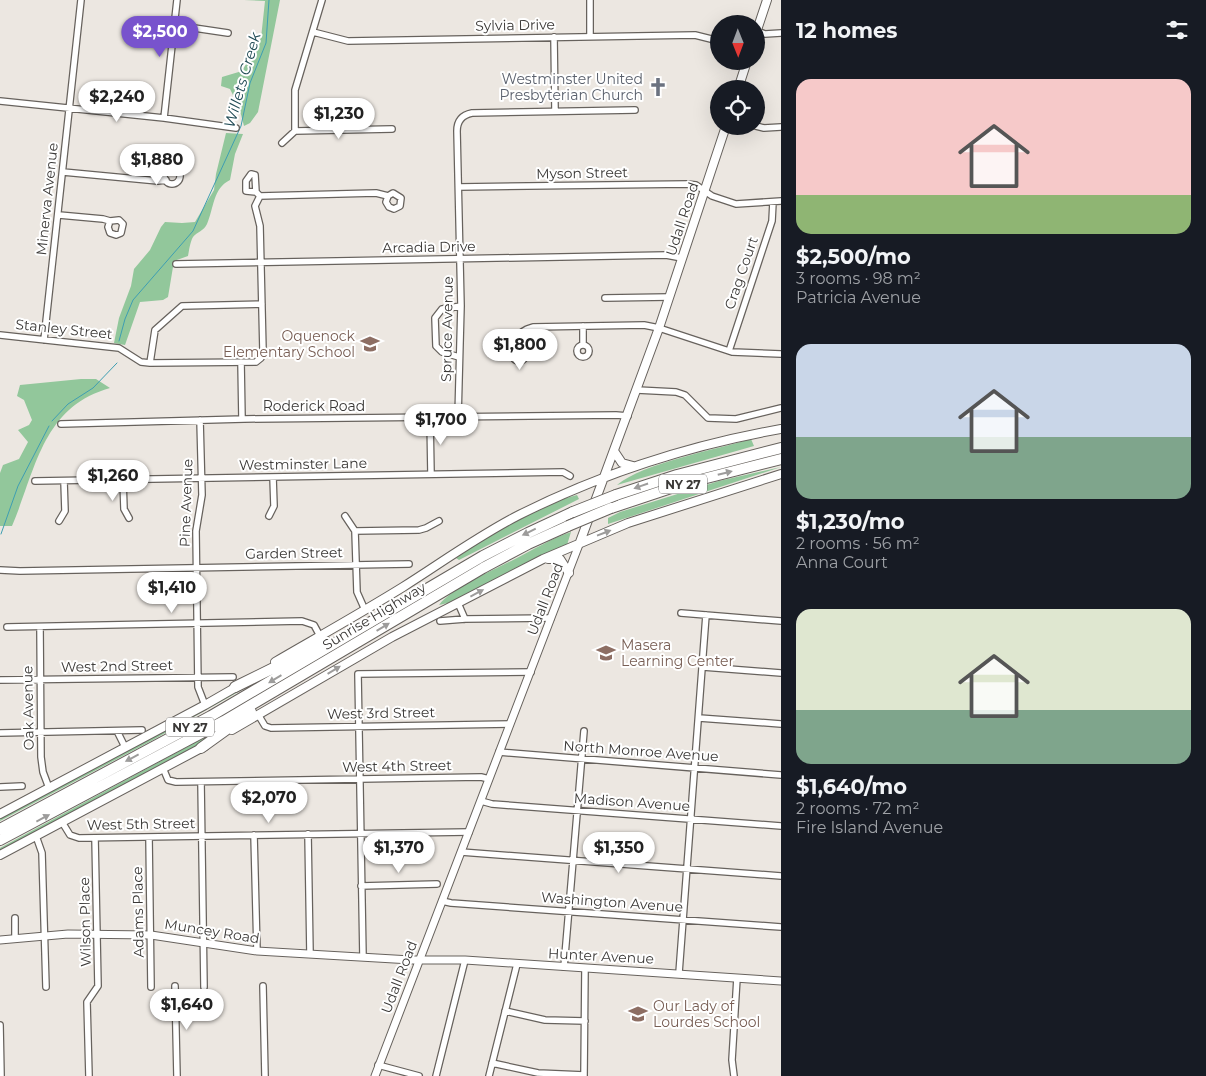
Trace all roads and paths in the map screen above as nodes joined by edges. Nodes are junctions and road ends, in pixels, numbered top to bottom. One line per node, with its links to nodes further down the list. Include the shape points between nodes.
1 (81, 0): 16 (street, Minerva Avenue)
2 (177, 0): 7 (street)
3 (322, 0): 8 (street)
4 (590, 0): 12 (street)
5 (767, 0): 6 (main road)
6 (762, 15)
7 (174, 24): 9 (street); 19 (street)
8 (312, 32): 13 (street, Sylvia Drive, via 348,41); 24 (street, via 295,90)
9 (228, 33)
10 (781, 33): 11 (street)
11 (765, 34)
12 (590, 36): 13 (street, Sylvia Drive); 14 (street, Sylvia Drive, via 695,35)
13 (554, 37): 18 (street)
14 (710, 39)
15 (0, 101): 16 (street)
16 (69, 108): 19 (street); 27 (street, Minerva Avenue)
17 (635, 110): 18 (street, Spruce Avenue)
18 (555, 111): 29 (street, Spruce Avenue, via 472,113 463,116 458,125)
19 (164, 118): 21 (street)
20 (781, 127): 22 (street)
21 (236, 128)
22 (765, 128)
23 (392, 129): 24 (street)
24 (295, 131): 26 (street)
25 (723, 135): 30 (main road, Udall Road)
26 (282, 142)
27 (63, 172): 28 (street); 34 (street, Minerva Avenue)
28 (166, 180)
29 (459, 187): 30 (street, Myson Street, via 687,184 696,185); 37 (street, Spruce Avenue)
30 (704, 191): 33 (street, Myson Street, via 736,204); 36 (main road, Udall Road)
31 (388, 196): 38 (street, via 376,192 258,194 255,206 260,226)
32 (781, 201): 33 (street, Myson Street)
33 (773, 202): 50 (street, Crag Court, via 772,221)
34 (59, 215): 35 (street); 47 (street, Minerva Avenue)
35 (110, 222)
36 (682, 258): 37 (street, Arcadia Drive, via 666,255); 40 (main road, Udall Road)
37 (460, 259): 38 (street, Arcadia Drive); 43 (street, Spruce Avenue)
38 (261, 262): 39 (street, Arcadia Drive); 42 (street)
39 (176, 264)
40 (669, 297): 41 (street); 45 (main road, Udall Road)
41 (605, 298)
42 (262, 304): 53 (street, via 261,358 256,362); 54 (street, via 182,306 155,330)
43 (461, 306): 52 (street, Spruce Avenue); 52 (street, via 442,309 435,318 436,346 442,352)
44 (582, 326): 45 (street, via 644,325); 48 (street); 49 (street, via 527,329 522,332)
45 (659, 328): 50 (street); 55 (main road, Udall Road)
46 (0, 335): 47 (street, Stanley Street)
47 (44, 340): 54 (street, Stanley Street, via 119,348 141,362)
48 (583, 344)
49 (518, 347)
50 (729, 351): 51 (street)
51 (781, 354)
52 (459, 357): 58 (street, Spruce Avenue)
53 (241, 362): 54 (street, Stanley Street); 60 (street)
54 (150, 363)
55 (637, 390): 56 (street, via 685,395 708,418 736,419); 57 (main road, Udall Road)
56 (781, 408)
57 (628, 416): 58 (street, Roderick Road); 65 (main road, Udall Road)
58 (458, 417): 59 (street, Roderick Road)
59 (430, 418): 60 (street, Roderick Road); 68 (street)
60 (242, 419): 61 (street, Roderick Road)
61 (200, 420): 62 (street, Roderick Road); 73 (street, Pine Avenue)
62 (62, 424)
63 (781, 429): 67 (main road, via 712,444)
64 (781, 448): 95 (highway, Sunrise Highway / NY 27, one-way to 95, bridge, via 688,472 574,512 489,553)
65 (614, 451): 67 (main road, via 622,463); 72 (main road, Udall Road)
66 (781, 459): 108 (highway, Sunrise Highway / NY 27, one-way to 66, bridge, via 483,568 568,526 683,484)
67 (635, 467): 72 (main road)
68 (430, 474): 70 (street, Westminster Lane, via 564,472); 71 (street, Westminster Lane)
69 (781, 474): 83 (main road, Sunrise Highway, one-way to 69, via 649,516)
70 (570, 476)
71 (273, 477): 73 (street, Westminster Lane); 77 (street, via 274,506)
72 (604, 478): 83 (main road, Udall Road); 91 (main road, Sunrise Highway, via 501,524)
73 (202, 479): 74 (street, Westminster Lane); 87 (street, Pine Avenue, via 196,531)
74 (123, 480): 76 (street, Westminster Lane); 79 (street, via 124,510)
75 (35, 481): 76 (street, Westminster Lane)
76 (64, 481): 80 (street, via 64,510)
77 (269, 516)
78 (344, 516): 82 (street)
79 (129, 518)
80 (59, 521)
81 (439, 521): 82 (street, via 419,530)
82 (355, 531): 86 (street)
83 (580, 542): 84 (main road, Sunrise Highway); 89 (street, Udall Road)
84 (543, 559): 89 (main road, via 560,559); 90 (main road, Sunrise Highway, one-way to 84)
85 (409, 564): 86 (street, Garden Street)
86 (356, 565): 87 (street, Garden Street); 91 (street, via 358,595)
87 (197, 568): 88 (street, Garden Street); 99 (street, Pine Avenue)
88 (0, 570)
89 (569, 573): 94 (street, Udall Road)
90 (458, 603): 96 (street); 112 (main road, Sunrise Highway, one-way to 90, via 378,645)
91 (365, 610): 102 (main road, Sunrise Highway)
92 (681, 613): 93 (street)
93 (706, 615): 98 (street); 103 (street)
94 (551, 618): 96 (street); 104 (street, Udall Road)
95 (377, 619): 110 (highway); 141 (highway, Sunrise Highway / NY 27, one-way to 141, via 211,716)
96 (466, 619): 97 (street)
97 (440, 621)
98 (781, 621)
99 (198, 624): 101 (street); 102 (street, via 302,621 314,625); 106 (street, Pine Avenue)
100 (7, 627): 101 (street)
101 (40, 627): 107 (street, Oak Avenue)
102 (320, 636): 110 (main road, Sunrise Highway)
103 (703, 667): 105 (street); 113 (street)
104 (531, 672): 114 (street, Udall Road); 116 (street, via 358,674)
105 (781, 673)
106 (198, 677): 107 (street, West 2nd Street); 110 (street, West 2nd Street); 111 (street, Pine Avenue, via 199,693)
107 (40, 679): 109 (street, West 2nd Street); 120 (street, Oak Avenue)
108 (296, 679): 123 (highway); 150 (highway, Sunrise Highway / NY 27, one-way to 108, via 217,725)
109 (0, 680)
110 (234, 682): 111 (main road, Sunrise Highway)
111 (205, 705): 122 (main road, Sunrise Highway)
112 (259, 716): 116 (street, West 3rd Street, via 265,726 271,728); 123 (main road, Sunrise Highway)
113 (699, 718): 115 (street); 127 (street)
114 (510, 724): 116 (street, West 3rd Street); 124 (street, Udall Road)
115 (781, 724)
116 (359, 726): 129 (street)
117 (142, 730): 118 (street)
118 (117, 731): 120 (street); 122 (street)
119 (584, 731): 125 (street)
120 (41, 732): 121 (street); 134 (street, Oak Avenue, via 42,766)
121 (0, 733)
122 (125, 748): 134 (main road, Sunrise Highway)
123 (201, 748): 126 (main road, Sunrise Highway)
124 (499, 752): 125 (street, North Monroe Avenue); 130 (street, Udall Road)
125 (581, 759): 127 (street, North Monroe Avenue); 136 (street)
126 (163, 768): 131 (street, West 4th Street, via 171,782); 139 (main road, Sunrise Highway)
127 (696, 768): 128 (street, North Monroe Avenue); 138 (street)
128 (781, 775)
129 (360, 779): 130 (street, West 4th Street); 131 (street, West 4th Street); 143 (street)
130 (489, 779): 135 (street, Udall Road)
131 (201, 782): 147 (street)
132 (0, 786): 133 (street)
133 (22, 786)
134 (49, 788): 137 (main road, Sunrise Highway)
135 (481, 801): 136 (street, Madison Avenue); 142 (street, Udall Road)
136 (577, 810): 138 (street, Madison Avenue); 153 (street)
137 (0, 814)
138 (691, 819): 140 (street, Madison Avenue); 154 (street)
139 (62, 822): 146 (main road, Sunrise Highway); 149 (street, West 5th Street, via 72,836)
140 (781, 826)
141 (0, 829)
142 (469, 832): 143 (street, West 5th Street); 151 (street, Udall Road)
143 (360, 833): 144 (street, West 5th Street); 157 (street)
144 (308, 834): 145 (street, West 5th Street); 170 (street)
145 (254, 835): 147 (street, West 5th Street); 169 (street)
146 (36, 836): 152 (main road, Sunrise Highway); 164 (street, via 42,853)
147 (202, 836): 148 (street, West 5th Street); 168 (street)
148 (149, 837): 149 (street, West 5th Street); 165 (street, Adams Place)
149 (95, 838): 163 (street, Wilson Place)
150 (0, 840)
151 (461, 852): 153 (street); 158 (street, Udall Road)
152 (0, 855)
153 (573, 860): 154 (street); 159 (street)
154 (687, 869): 155 (street); 161 (street)
155 (781, 876)
156 (437, 884): 157 (street)
157 (361, 886): 171 (street)
158 (442, 901): 159 (street, Washington Avenue); 172 (street, Udall Road)
159 (569, 910): 161 (street, Washington Avenue); 175 (street)
160 (15, 918): 166 (street)
161 (683, 920): 162 (street, Washington Avenue); 177 (street)
162 (781, 927)
163 (98, 934): 164 (street, Muncey Road); 165 (street, Muncey Road); 192 (street, Wilson Place, via 98,986 87,1002)
164 (45, 935): 166 (street, Muncey Road); 182 (street)
165 (150, 935): 168 (street, Muncey Road); 183 (street, Adams Place)
166 (15, 938): 167 (street, Muncey Road)
167 (0, 940)
168 (204, 942): 169 (street, Muncey Road); 184 (street)
169 (257, 951): 170 (street, Muncey Road)
170 (310, 954): 171 (street, Muncey Road)
171 (363, 957): 172 (street, Muncey Road)
172 (420, 960): 173 (street, Hunter Avenue); 189 (street, Udall Road)
173 (465, 960): 174 (street, Hunter Avenue); 197 (street)
174 (517, 964): 175 (street, Hunter Avenue); 185 (street)
175 (564, 967): 176 (street, Hunter Avenue)
176 (585, 968): 177 (street, Hunter Avenue); 186 (street)
177 (679, 973): 178 (street, Hunter Avenue)
178 (737, 978): 179 (street, Hunter Avenue); 199 (street)
179 (781, 981)
180 (176, 986): 193 (street)
181 (264, 986): 194 (street)
182 (46, 987)
183 (151, 987)
184 (204, 987)
185 (506, 1011): 186 (street, via 545,1020); 188 (street)
186 (585, 1022): 190 (street)
187 (0, 1025): 191 (street)
188 (492, 1063): 190 (street, via 538,1073); 198 (street)
189 (378, 1065): 195 (street, Udall Road); 196 (street)
190 (584, 1075)
191 (1, 1076)
192 (89, 1076)
193 (177, 1076)
194 (265, 1076)
195 (374, 1076)
196 (419, 1076)
197 (436, 1076)
198 (489, 1076)
199 (734, 1076)

